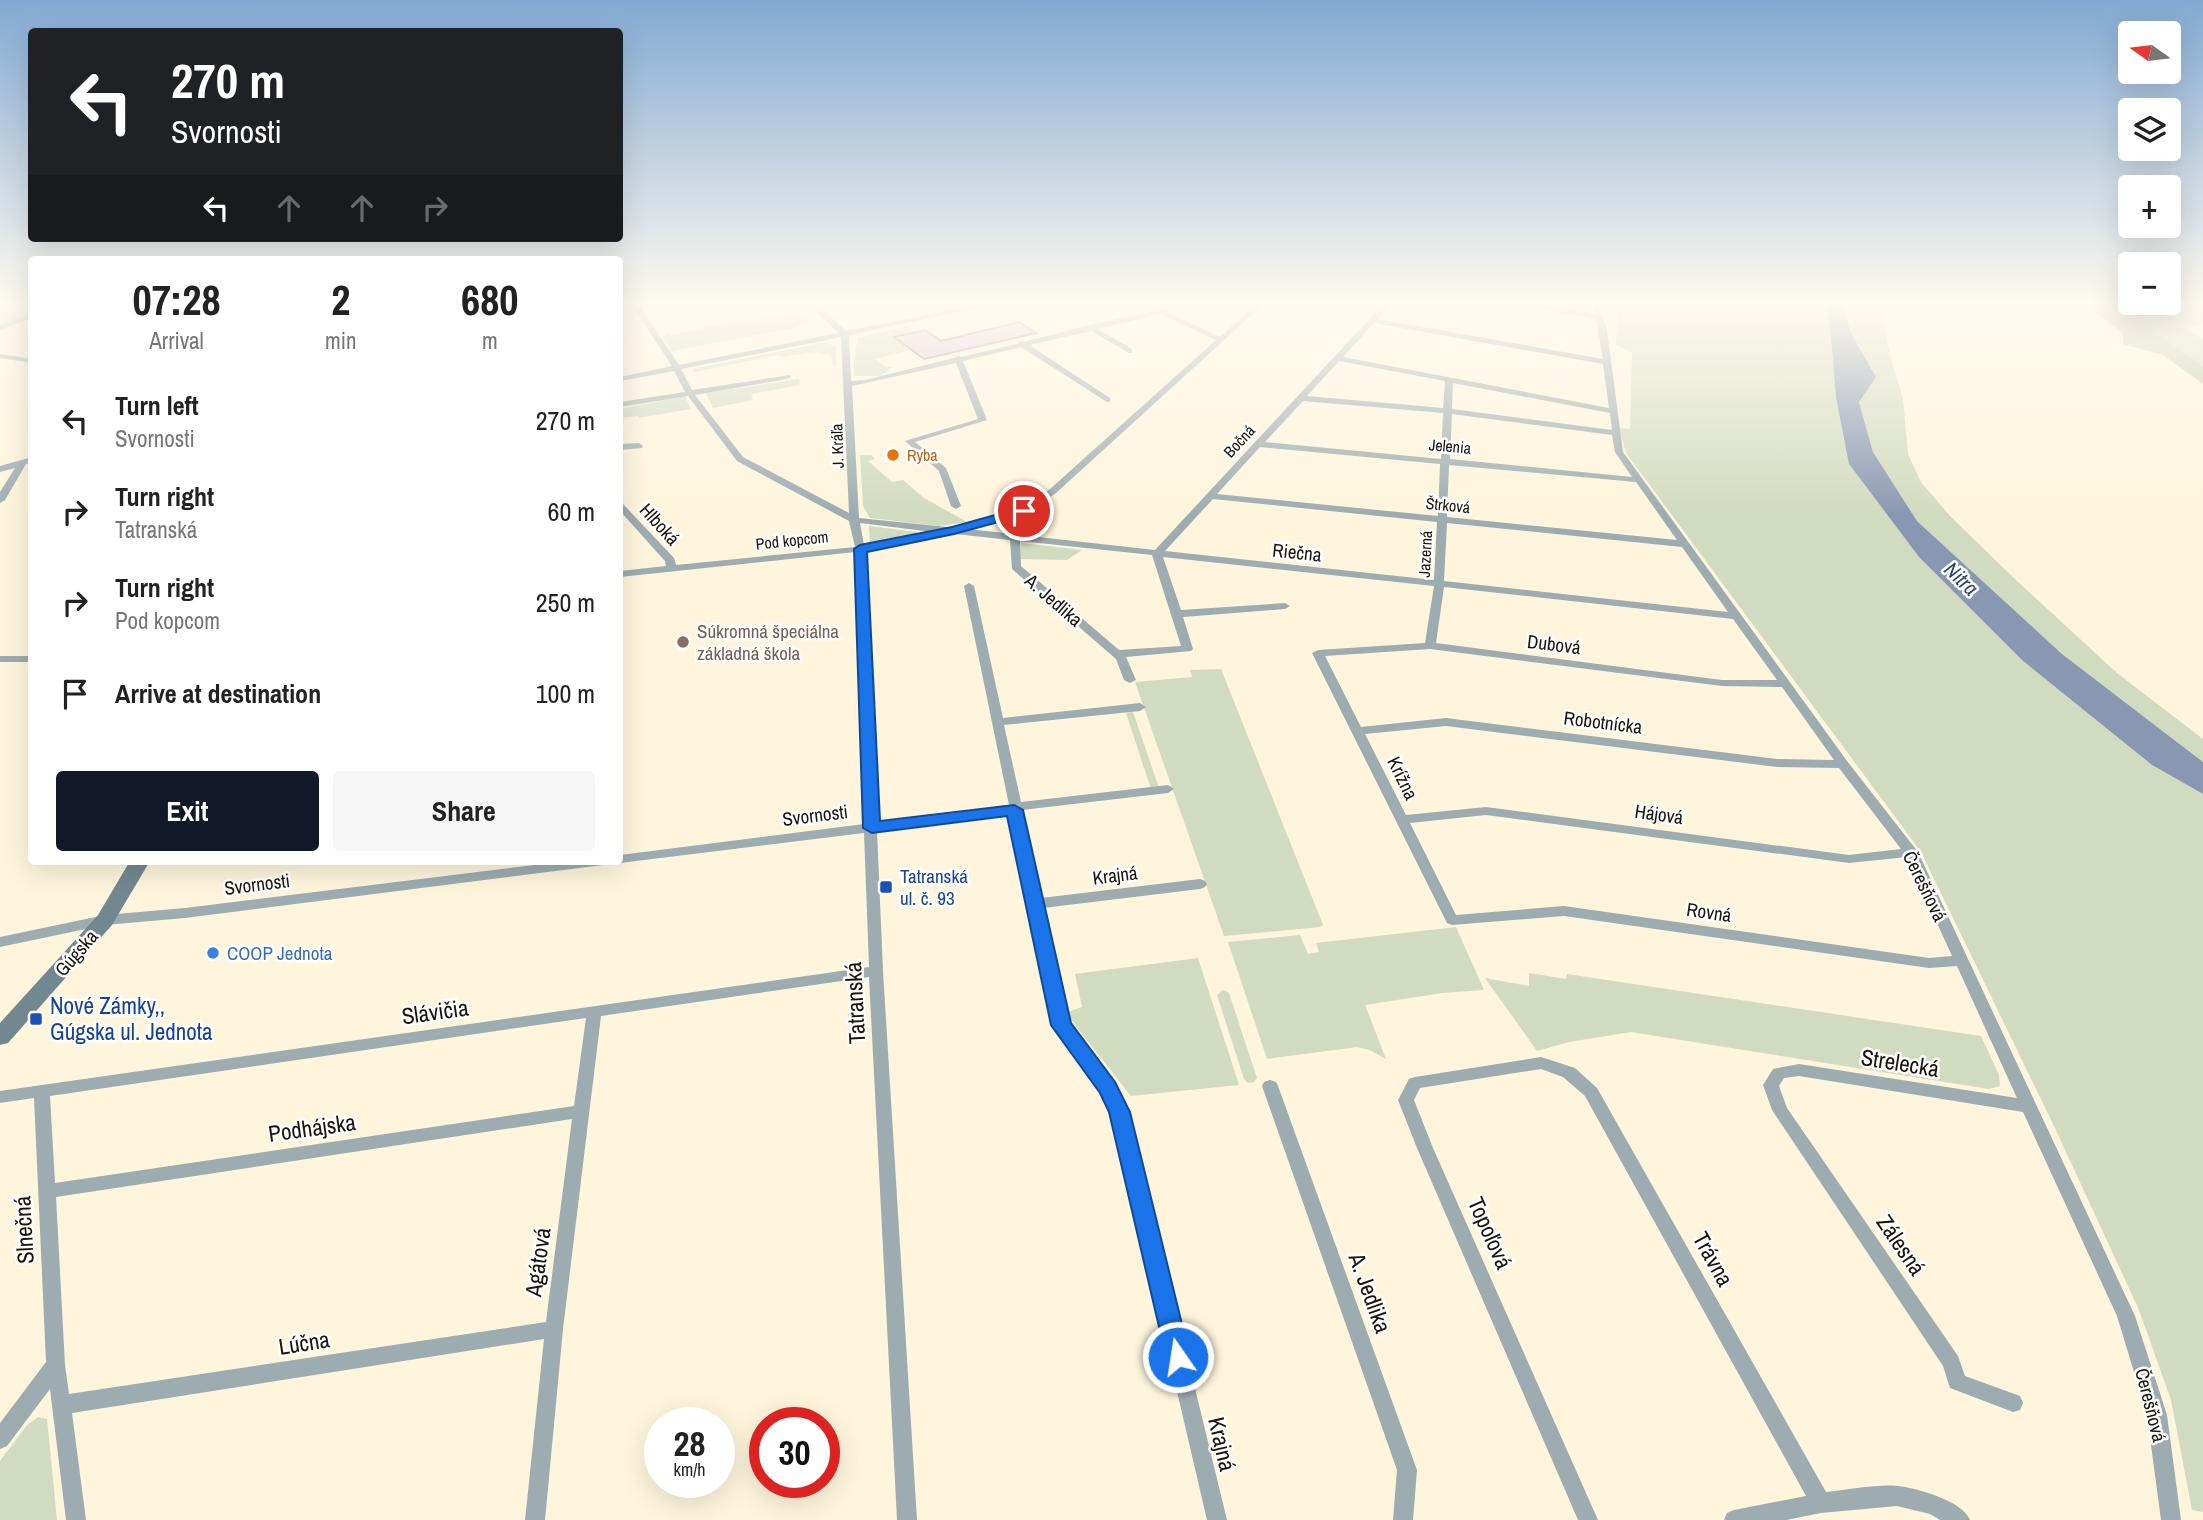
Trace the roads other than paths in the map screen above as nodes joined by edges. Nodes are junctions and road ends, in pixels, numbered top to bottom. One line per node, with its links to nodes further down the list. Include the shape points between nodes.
1 (659, 373): 12 (street)
2 (679, 373): 15 (street)
3 (847, 373): 14 (street, J. Kráľa)
4 (900, 373): 14 (street)
5 (964, 373): 33 (street, via 983,420 909,441 943,470)
6 (1066, 373): 17 (street)
7 (1184, 373): 37 (street, Pod kopcom, via 1053,491 1024,511)
8 (1323, 373): 16 (street, Bočná)
9 (1413, 373): 13 (street)
10 (1608, 373): 20 (street, Čerešňová)
11 (787, 377): 15 (street)
12 (623, 379)
13 (1449, 380): 19 (street, Jazerná); 20 (street)
14 (847, 384): 29 (street, J. Kráľa)
15 (689, 392): 18 (street); 32 (street, via 740,459)
16 (1301, 398): 19 (street); 22 (street, Bočná)
17 (1107, 400)
18 (623, 404)
19 (1447, 411): 21 (street); 26 (street, Jazerná)
20 (1613, 411): 21 (street, Čerešňová)
21 (1616, 433): 28 (street, Čerešňová, via 1619,452)
22 (1258, 444): 26 (street, Jelenia); 30 (street, Bočná)
23 (639, 446): 24 (street)
24 (623, 447)
25 (27, 462): 27 (street); 31 (street)
26 (1445, 462): 28 (street, Jelenia); 36 (street, Jazerná)
27 (0, 470)
28 (1639, 480): 39 (street, Čerešňová)
29 (853, 492): 32 (street, via 842,500); 35 (street, J. Kráľa)
30 (1209, 496): 36 (street, Štrková); 41 (street, Bočná)
31 (1, 499)
32 (821, 503): 35 (street)
33 (956, 506)
34 (623, 509): 42 (street, Hlboká, via 670,560)
35 (854, 520): 37 (street, Riečna); 40 (street, Tatranská)
36 (1442, 520): 39 (street, Štrková); 44 (street, Jazerná)
37 (954, 530): 38 (street, Riečna); 40 (street, Pod kopcom)
38 (1015, 537): 41 (street, Riečna); 51 (street, A. Jedlika, via 1016,567)
39 (1685, 544): 48 (street, Čerešňová)
40 (860, 549): 42 (street, Pod kopcom); 63 (street, Tatranská)
41 (1157, 554): 44 (street, Riečna); 47 (street)
42 (672, 568): 43 (street, Pod kopcom)
43 (623, 573)
44 (1439, 585): 48 (street, Riečna); 49 (street, Jazerná)
45 (969, 586): 57 (street, Krajná)
46 (1285, 606): 47 (street)
47 (1177, 614): 51 (street, via 1187,649)
48 (1736, 616): 55 (street, Čerešňová)
49 (1430, 646): 50 (street, Dubová); 55 (street, Dubová, via 1722,683)
50 (1318, 653): 58 (street, Krížna)
51 (1115, 654): 54 (street, A. Jedlika)
52 (0, 659): 53 (street)
53 (28, 659)
54 (1130, 680)
55 (1786, 684): 59 (street, Čerešňová)
56 (1140, 707): 57 (street)
57 (997, 722): 61 (street, Krajná)
58 (1359, 731): 59 (street, Robotnícka, via 1446,722 1777,763); 62 (street, Krížna)
59 (1843, 764): 64 (street, Čerešňová)
60 (1168, 789): 61 (street)
61 (1014, 808): 63 (street, Svornosti); 69 (street, Krajná)
62 (1401, 820): 64 (street, Hájová, via 1486,811 1849,859); 71 (street, Krížna)
63 (872, 828): 65 (street, Svornosti); 74 (street, Tatranská)
64 (1911, 852): 73 (street, Čerešňová)
65 (623, 859)
66 (138, 865): 70 (main road, Gúgska)
67 (572, 865): 70 (street, Svornosti)
68 (1200, 884): 69 (street, Krajná)
69 (1035, 904): 94 (street, Krajná, via 1061,1025 1108,1088 1120,1112)
70 (105, 920): 72 (street, Svornosti); 76 (main road, Gúgska)
71 (1452, 920): 73 (street, Rovná, via 1564,911 1929,963)
72 (0, 942)
73 (1959, 961): 82 (street, Čerešňová)
74 (876, 971): 75 (street, Slávičia); 93 (street, Tatranská)
75 (594, 1012): 80 (street, Slávičia); 83 (street, Agátová)
76 (0, 1037)
77 (1541, 1063): 90 (street, Trávna, via 1578,1076 1591,1092); 96 (street, Topoľová, via 1415,1083 1406,1100)
78 (1270, 1086): 95 (street, A. Jedlika, via 1407,1470)
79 (1771, 1086): 82 (street, Strelecká, via 1779,1073 1799,1070); 87 (street, Zálesná, via 1780,1110 1951,1362 1956,1382)
80 (41, 1093): 81 (street, Slávičia); 84 (street, Slnečná)
81 (0, 1097)
82 (2029, 1106): 99 (street, Čerešňová, via 2126,1316 2157,1415)
83 (583, 1111): 84 (street, Podhájska); 85 (street, Agátová)
84 (47, 1191): 86 (street, Slnečná)
85 (554, 1329): 88 (street, Lúčna); 92 (street, Agátová)
86 (56, 1365): 88 (street, Slnečná); 89 (street)
87 (2012, 1403)
88 (61, 1405): 91 (street, Slnečná)
89 (0, 1439)
90 (1821, 1503): 97 (street); 98 (street, via 1897,1496 1934,1505)
91 (76, 1520)
92 (535, 1520)
93 (907, 1520)
94 (1217, 1520)
95 (1403, 1520)
96 (1588, 1520)
97 (1734, 1520)
98 (1960, 1520)
99 (2172, 1520)

